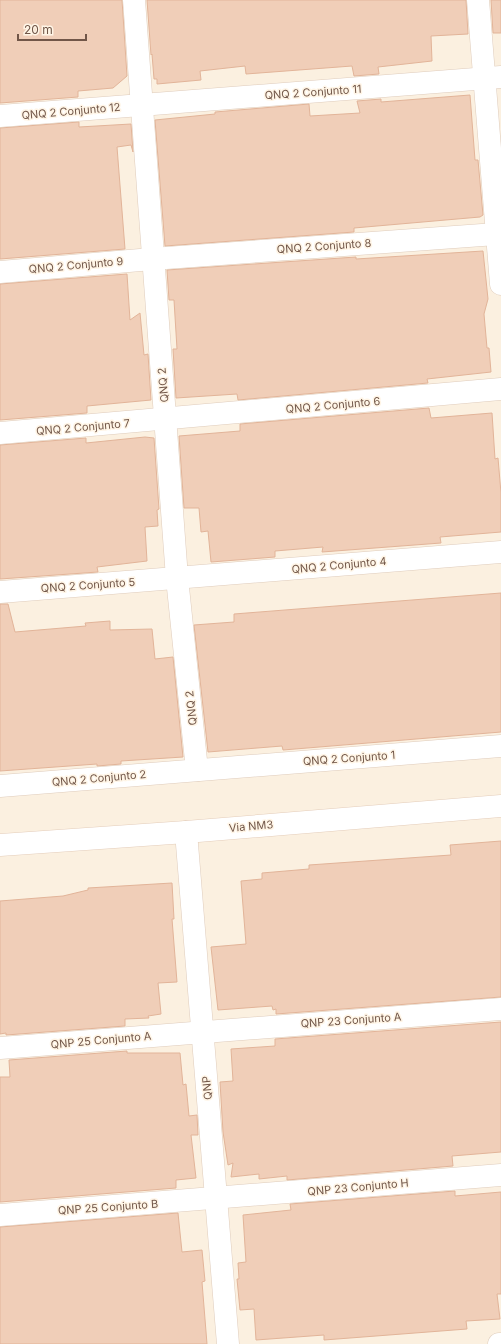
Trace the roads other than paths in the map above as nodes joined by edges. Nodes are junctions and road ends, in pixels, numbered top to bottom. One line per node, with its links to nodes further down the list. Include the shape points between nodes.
1 (134, 0): 4 (street, QNQ 2)
2 (478, 0): 3 (street)
3 (492, 78): 4 (street, QNQ 2 Conjunto 11); 6 (street)
4 (142, 105): 5 (street, QNQ 2 Conjunto 12); 7 (street, QNQ 2)
5 (0, 116)
6 (496, 234): 7 (street, QNQ 2 Conjunto 8); 9 (street)
7 (152, 259): 8 (street, QNQ 2 Conjunto 9); 11 (street, QNQ 2)
8 (0, 272)
9 (501, 284)
10 (501, 389): 11 (street, QNQ 2 Conjunto 6)
11 (166, 420): 12 (street, QNQ 2 Conjunto 7); 14 (street, QNQ 2)
12 (0, 433)
13 (501, 552): 14 (street, QNQ 2 Conjunto 4)
14 (177, 578): 15 (street, QNQ 2 Conjunto 5); 17 (street, QNQ 2)
15 (0, 592)
16 (501, 746): 17 (street, QNQ 2 Conjunto 1)
17 (197, 770): 18 (street, QNQ 2 Conjunto 2)
18 (0, 786)
19 (501, 806): 20 (street, Via NM3)
20 (186, 832): 21 (street, Via NM3); 23 (street, QNP)
21 (0, 845)
22 (501, 1009): 23 (street, QNP 23 Conjunto A)
23 (202, 1032): 24 (street, QNP 25 Conjunto A); 26 (street, QNP)
24 (0, 1048)
25 (501, 1174): 26 (street, QNP 23 Conjunto H)
26 (216, 1199): 27 (street, QNP 25 Conjunto B); 28 (street, QNP)
27 (0, 1215)
28 (228, 1344)

